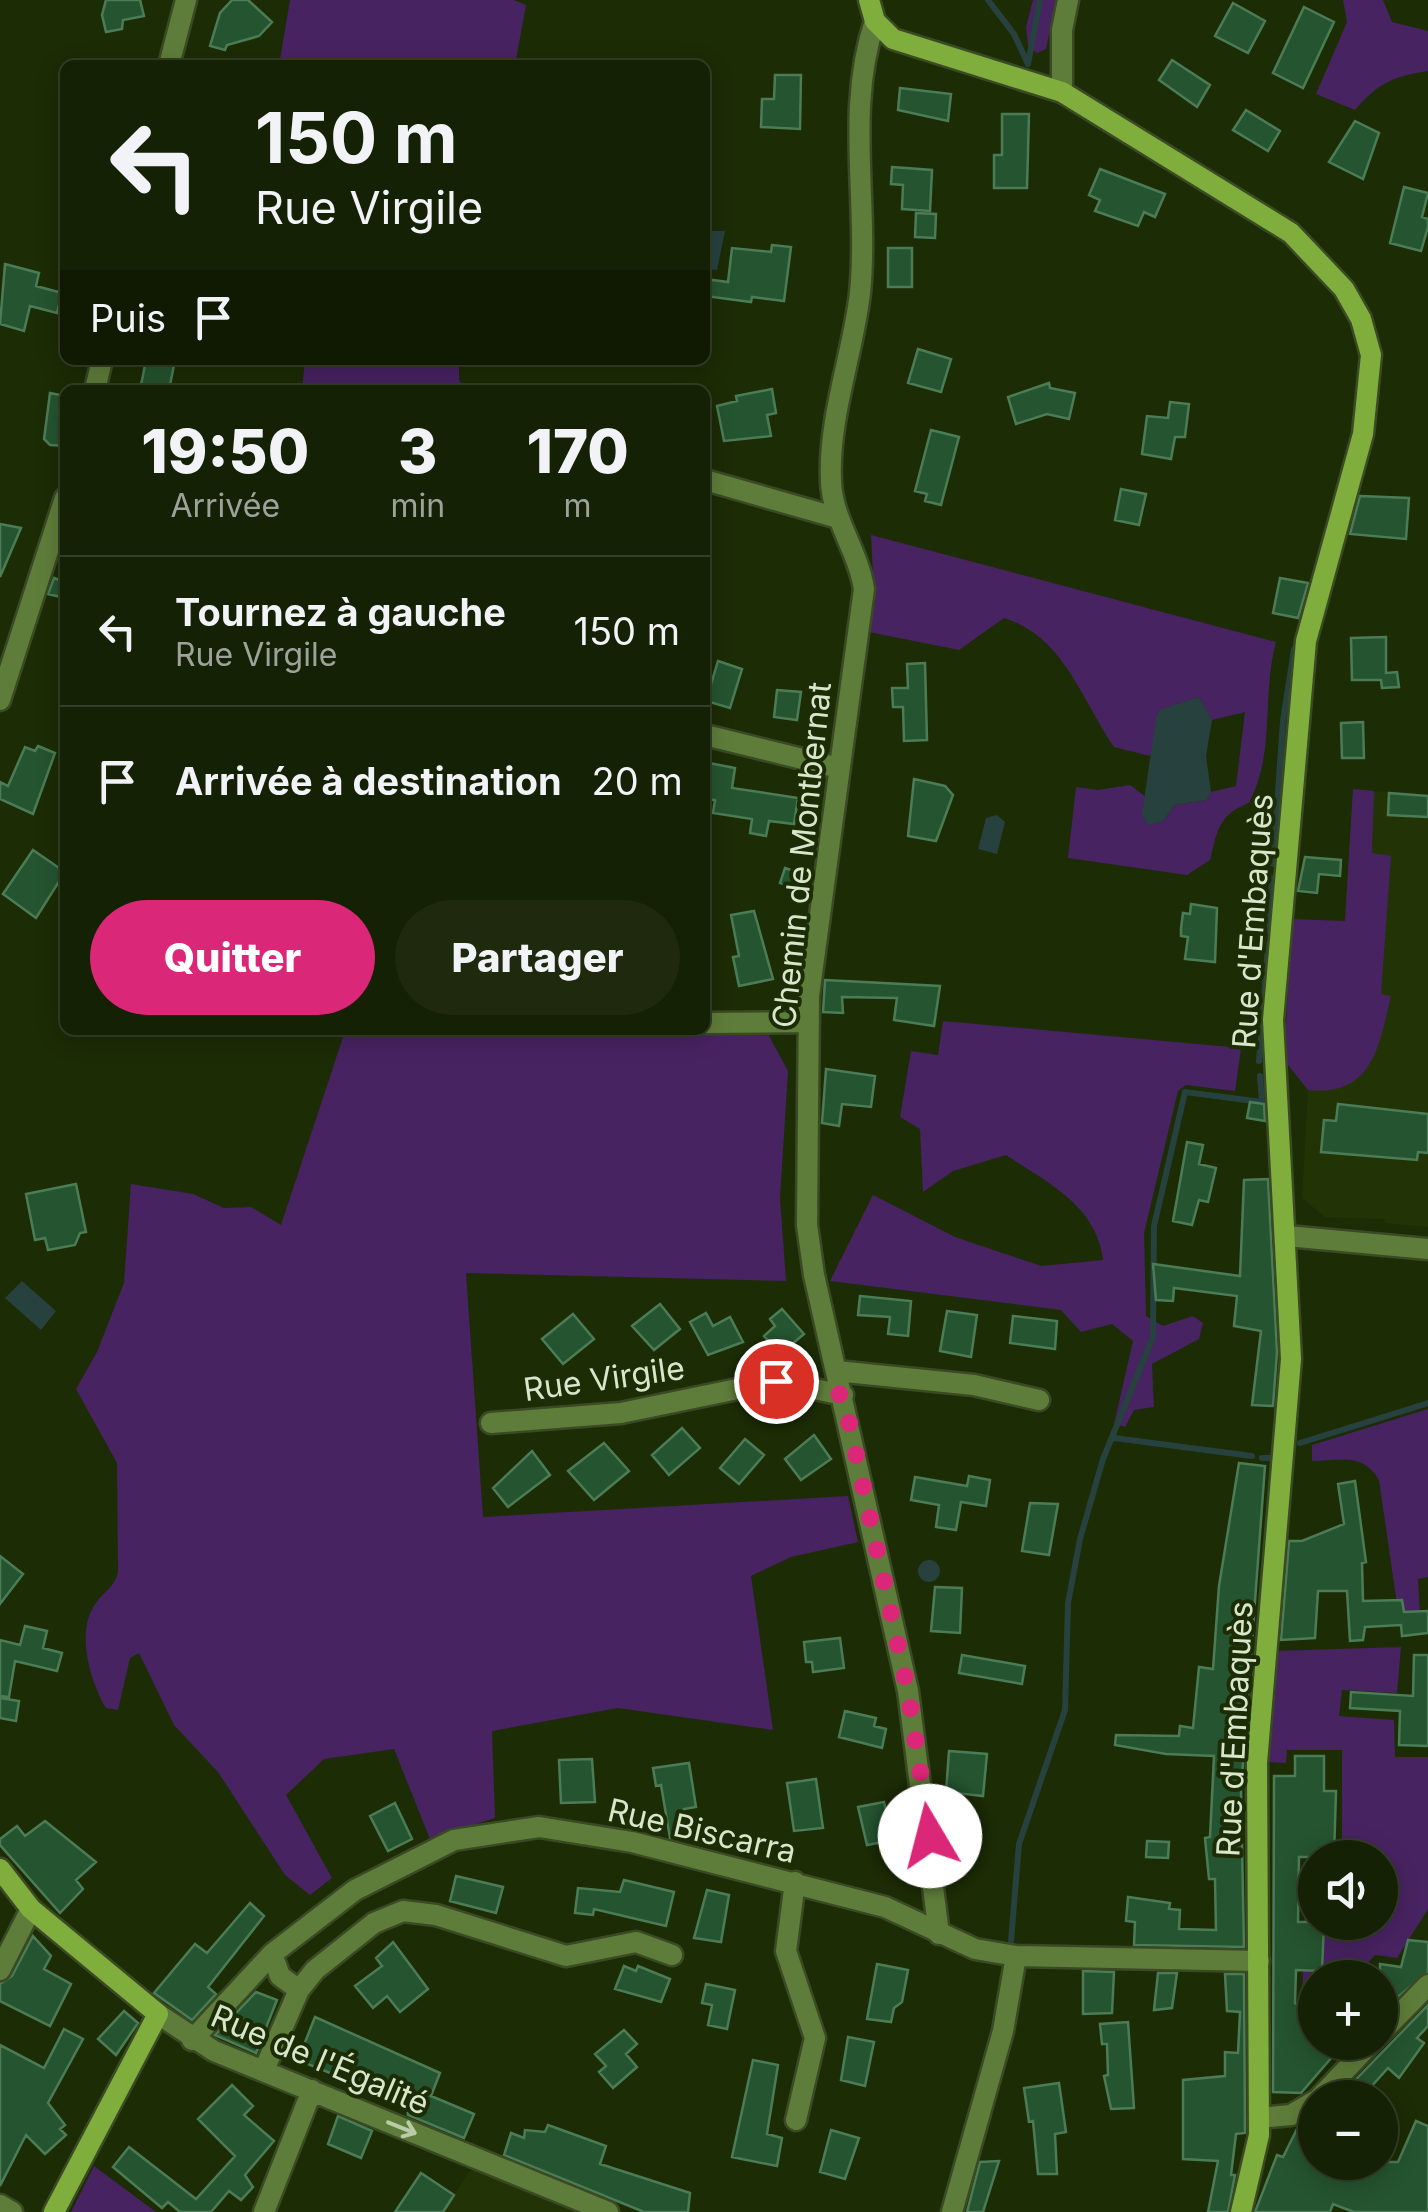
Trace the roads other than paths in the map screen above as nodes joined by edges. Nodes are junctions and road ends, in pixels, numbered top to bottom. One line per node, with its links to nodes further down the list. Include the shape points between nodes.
1 (186, 0): 5 (street)
2 (869, 0): 4 (street)
3 (1068, 0): 6 (street)
4 (876, 21): 6 (street, Rue d'Embaquès, via 893,39 919,49); 9 (street, Chemin de Montbernat, via 862,60 859,98 860,292 831,465)
5 (170, 60)
6 (1062, 92): 15 (street, Rue d'Embaquès, via 1291,233 1344,289 1371,355 1363,434 1306,641 1272,1020)
7 (710, 481): 9 (street)
8 (60, 514): 10 (street)
9 (838, 518): 12 (street, Chemin de Montbernat, via 864,589)
10 (0, 700)
11 (710, 735): 12 (street)
12 (838, 768): 13 (street, Chemin de Montbernat)
13 (809, 1022): 14 (street); 17 (street, Chemin de Montbernat, via 806,1226)
14 (710, 1023)
15 (1287, 1236): 16 (street); 28 (street, Rue d'Embaquès, via 1292,1359 1256,1764)
16 (1428, 1249)
17 (836, 1370): 18 (street, Chemin de Montbernat); 19 (street, via 974,1385)
18 (843, 1395): 20 (street, Rue Virgile, via 776,1381 621,1413); 24 (street, Chemin de Montbernat, via 908,1691)
19 (1039, 1400)
20 (490, 1423)
21 (0, 1869): 23 (street, Rue de l'Égalité)
22 (796, 1882): 24 (street, Rue Biscarra, via 885,1906); 25 (street, Rue Biscarra, via 539,1827 484,1833 411,1858); 41 (street, via 786,1951 815,2038)
23 (31, 1908): 29 (street); 32 (street, Rue de l'Égalité)
24 (939, 1934): 27 (street, Rue Biscarra)
25 (272, 1954): 31 (street, via 280,1976); 34 (street, Rue Biscarra)
26 (672, 1956): 31 (street, via 636,1942 566,1956 403,1911 374,1923)
27 (1016, 1956): 28 (street, Rue Biscarra); 47 (street, via 1003,2031)
28 (1259, 1961): 40 (street, Rue d'Embaquès)
29 (0, 1970)
30 (1428, 1985): 33 (street)
31 (299, 1990): 36 (street)
32 (158, 2014): 34 (street, Rue de l'Égalité); 44 (street)
33 (1398, 2016)
34 (192, 2040): 36 (street, Rue de l'Égalité)
35 (1355, 2060): 37 (street)
36 (264, 2070): 38 (street, Rue de l'Égalité)
37 (1335, 2080)
38 (312, 2090): 45 (street); 46 (street, Rue de l'Égalité, one-way to 46)
39 (1298, 2111): 40 (street)
40 (1259, 2118): 48 (street, Rue d'Embaquès)
41 (796, 2120)
42 (0, 2206): 43 (street)
43 (12, 2212)
44 (54, 2212)
45 (264, 2212)
46 (608, 2212)
47 (952, 2212)
48 (1241, 2212)

